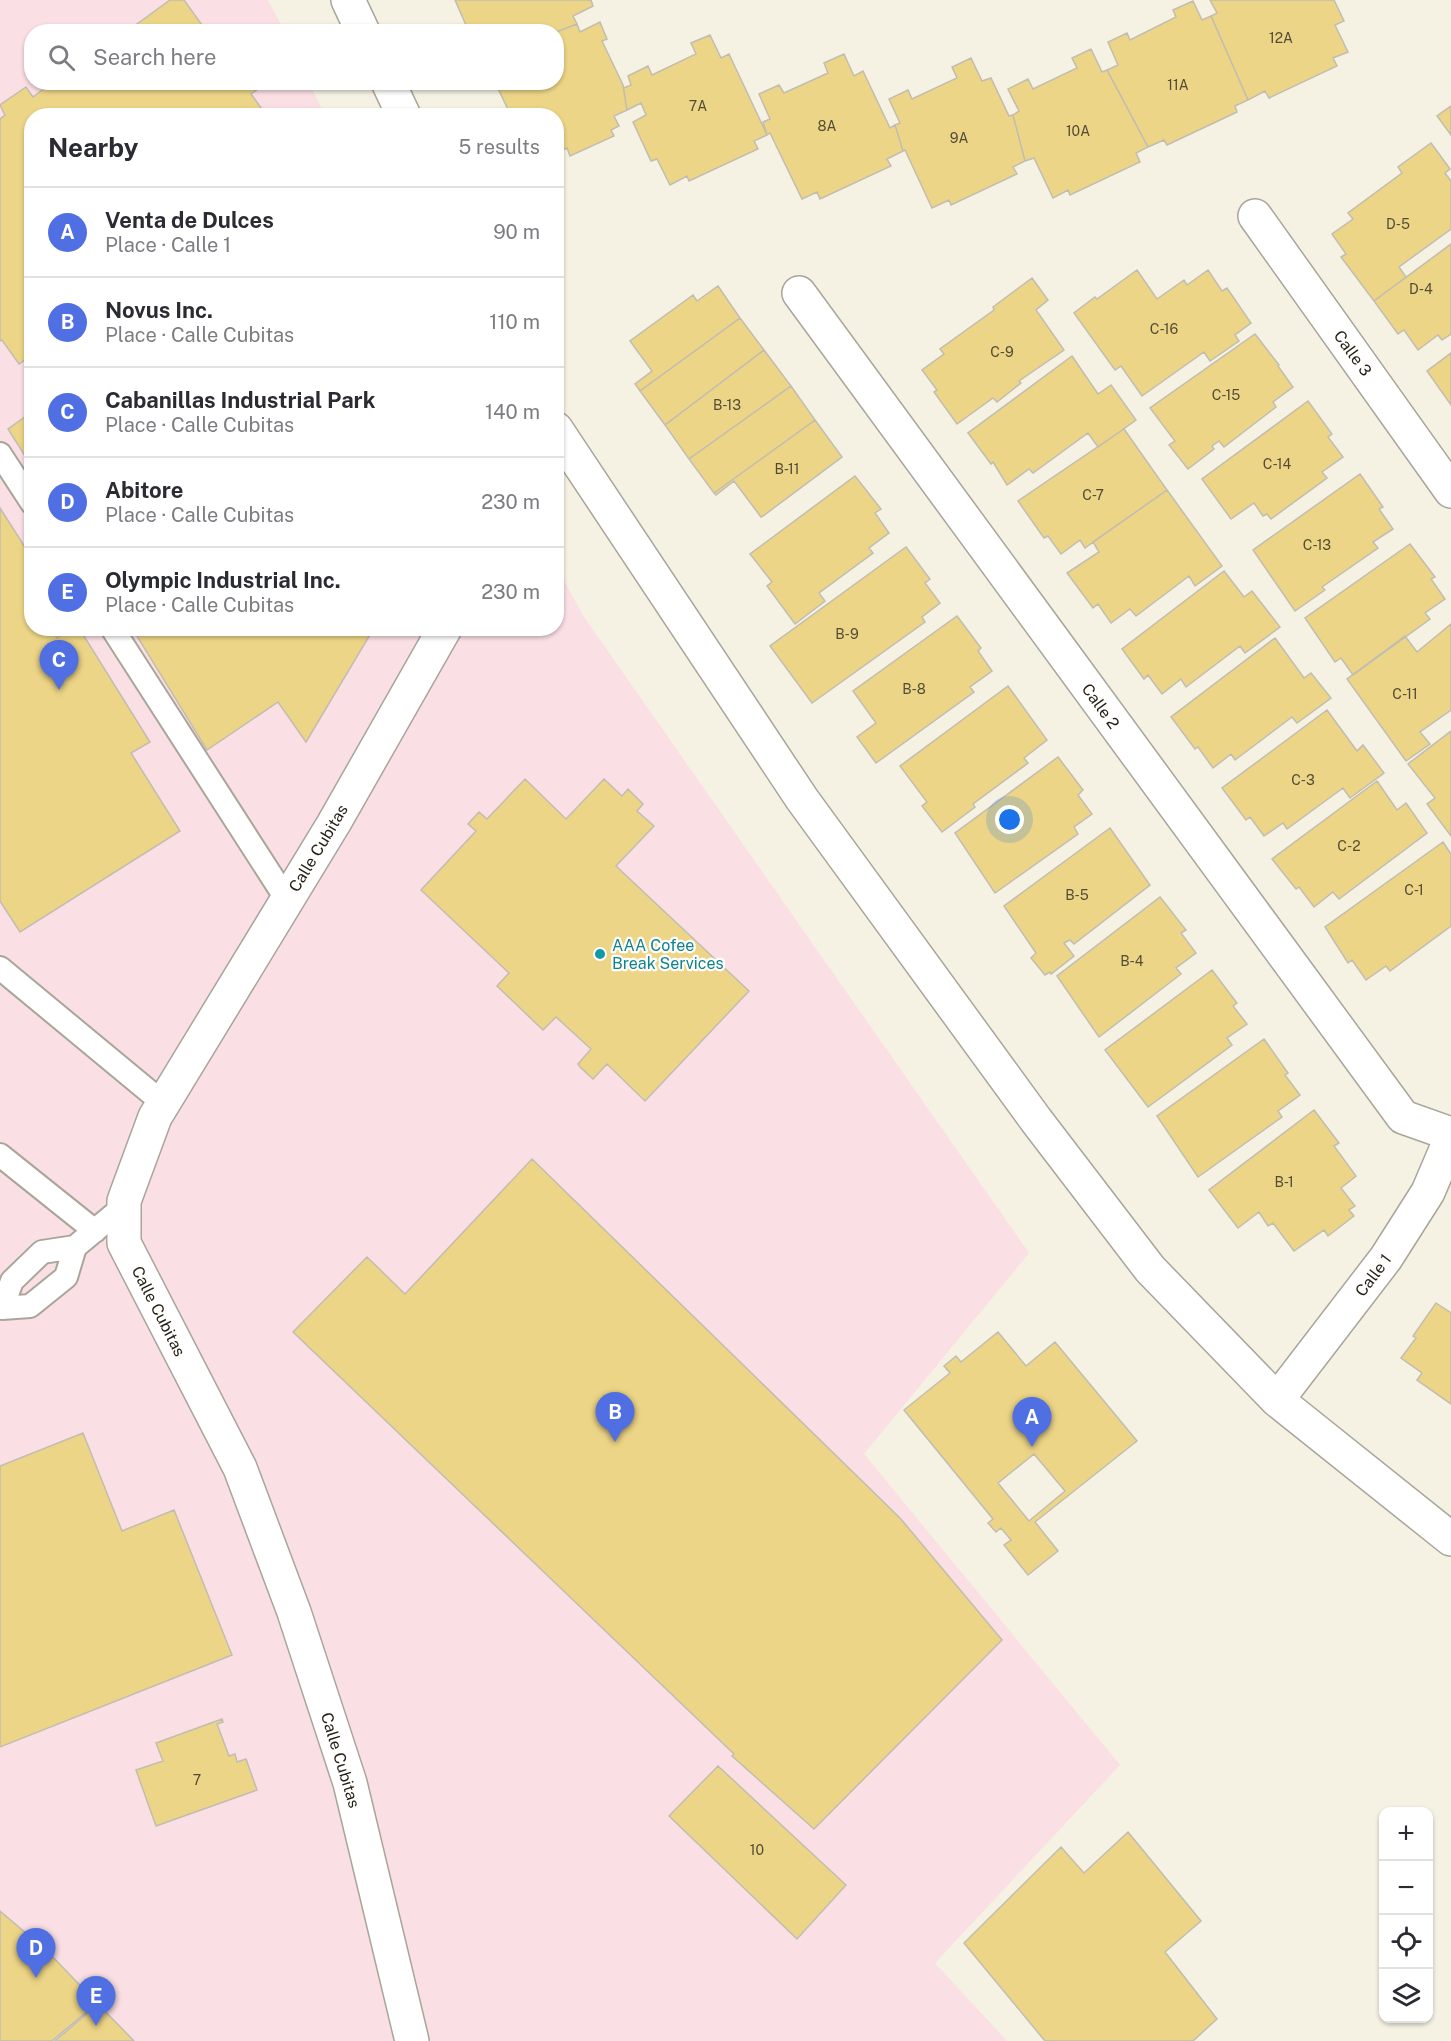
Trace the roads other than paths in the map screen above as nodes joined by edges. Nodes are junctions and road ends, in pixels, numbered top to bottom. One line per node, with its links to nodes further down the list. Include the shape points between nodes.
1 (348, 0): 2 (street)
2 (359, 24)
3 (392, 90): 4 (street)
4 (400, 108)
5 (1255, 216): 10 (street, Calle 3)
6 (800, 293): 16 (street, Calle 2)
7 (564, 442): 23 (street, via 802,799 1036,1120 1150,1269)
8 (0, 454): 9 (lane)
9 (24, 491)
10 (1451, 491)
11 (117, 636): 13 (lane)
12 (440, 636): 13 (street, Calle Cubitas)
13 (287, 900): 15 (street, Calle Cubitas)
14 (0, 968): 15 (lane)
15 (164, 1103): 19 (street, Calle Cubitas, via 155,1117)
16 (1403, 1117): 17 (street, Calle 1)
17 (1451, 1136): 23 (street, Calle 1, via 1428,1192 1386,1258)
18 (5, 1168): 20 (lane)
19 (123, 1207): 20 (lane); 25 (street, Calle Cubitas, via 124,1243 240,1468 294,1612 351,1783)
20 (94, 1231): 21 (lane)
21 (75, 1247): 22 (lane, via 42,1252 12,1281); 22 (lane, via 66,1277 30,1306)
22 (1, 1310)
23 (1277, 1400): 24 (street)
24 (1451, 1539)
25 (412, 2041)

